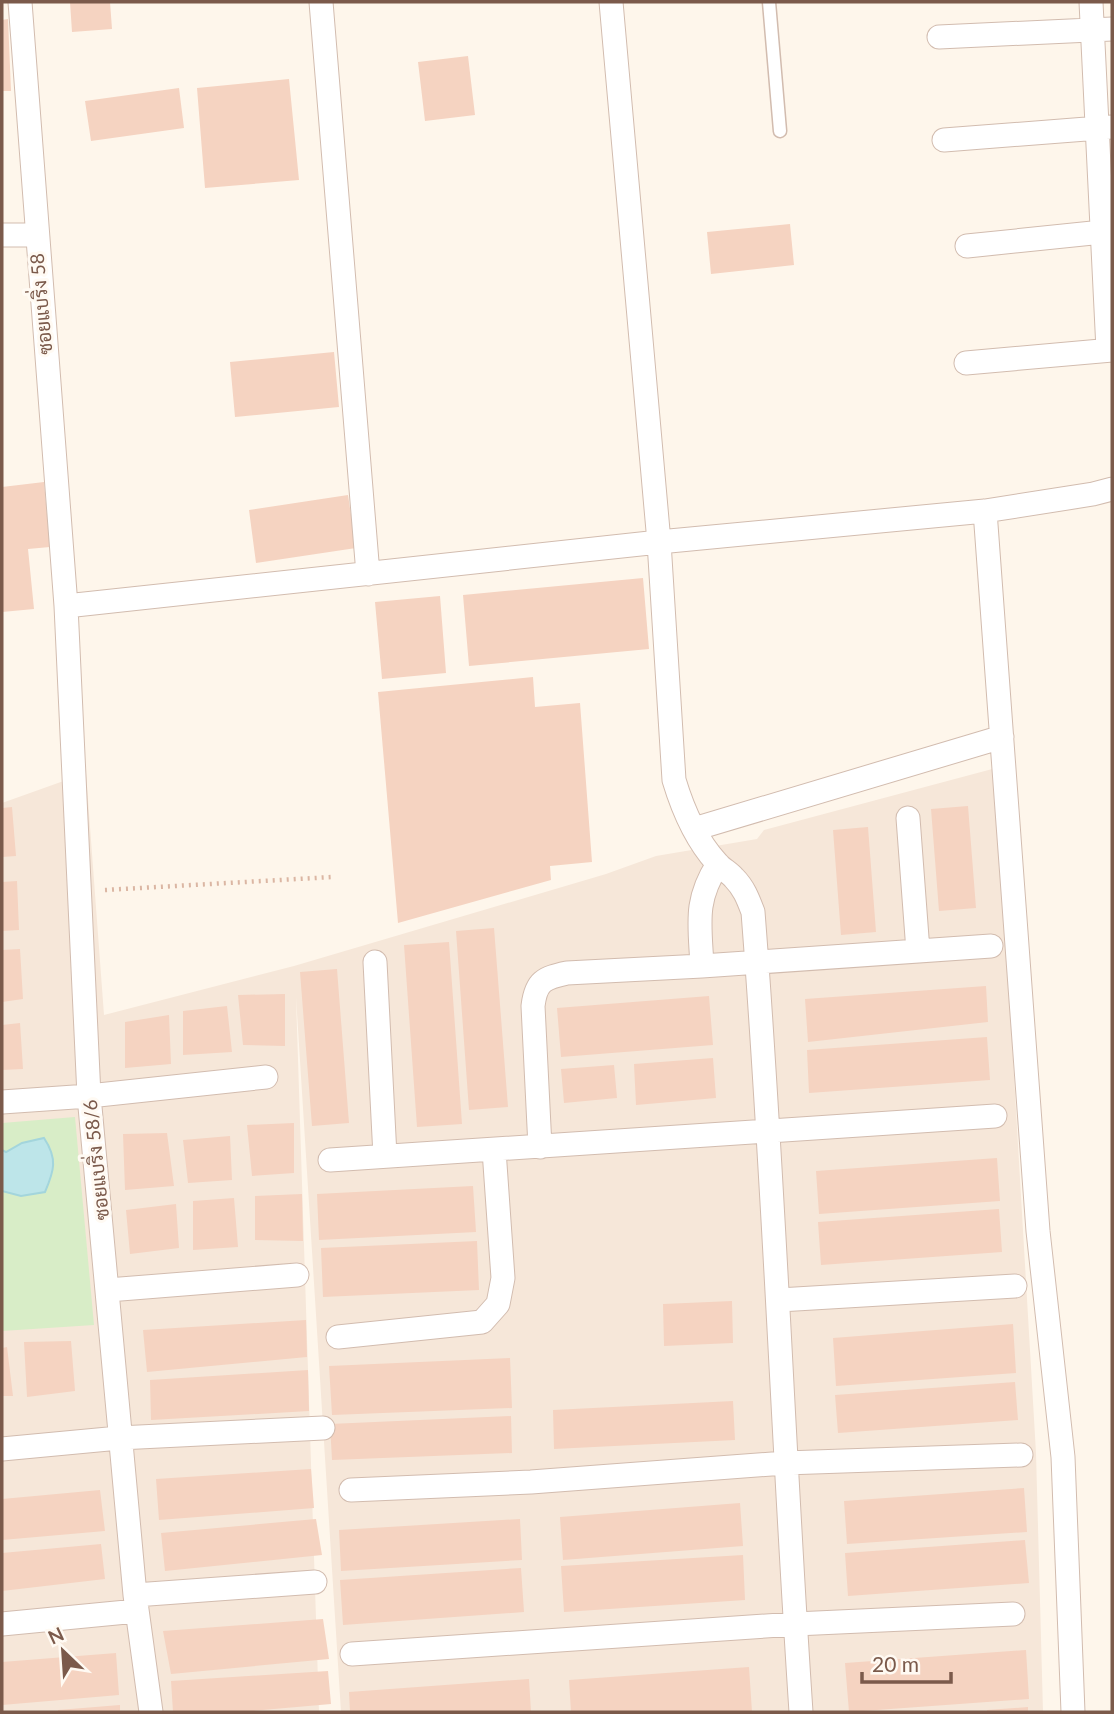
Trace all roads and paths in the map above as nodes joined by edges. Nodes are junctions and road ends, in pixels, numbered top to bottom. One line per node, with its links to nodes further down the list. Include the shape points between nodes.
1 (20, 2): 13 (street, ซอยแบริ่ง 58)
2 (321, 2): 20 (street)
3 (611, 2): 19 (street)
4 (769, 2): 9 (lane)
5 (1091, 2): 6 (street)
6 (1102, 29): 7 (street); 8 (street)
7 (939, 37)
8 (1105, 128): 10 (street); 11 (street)
9 (779, 131)
10 (944, 140)
11 (1107, 231): 14 (street); 15 (street)
12 (2, 235): 13 (street)
13 (36, 235): 21 (street, ซอยแบริ่ง 58)
14 (967, 246)
15 (1110, 350): 16 (street)
16 (966, 363)
17 (1112, 489): 18 (street)
18 (985, 512): 19 (street); 22 (street)
19 (659, 542): 20 (street); 24 (street, via 674,780)
20 (368, 574): 21 (street)
21 (65, 606): 27 (street, ซอยแบริ่ง 58/6)
22 (1002, 737): 24 (street); 61 (street, via 1038,1231 1063,1457)
23 (908, 818): 29 (street)
24 (694, 829): 25 (street)
25 (718, 863): 31 (street, via 745,891 753,912); 32 (street, via 701,896)
26 (332, 877): 27 (path)
27 (79, 891): 34 (street, ซอยแบริ่ง 58/6)
28 (991, 946): 29 (street)
29 (918, 950): 31 (street)
30 (375, 962): 40 (street)
31 (757, 962): 32 (street); 37 (street)
32 (702, 966): 38 (street, via 567,973 541,982 533,1006)
33 (266, 1077): 34 (street)
34 (89, 1096): 35 (street); 44 (street, ซอยแบริ่ง 58/6)
35 (2, 1102)
36 (995, 1116): 37 (street)
37 (766, 1133): 38 (street); 45 (street)
38 (540, 1147): 39 (street)
39 (494, 1150): 40 (street); 46 (street, via 503,1278 498,1304 482,1322)
40 (385, 1156): 41 (street)
41 (331, 1160)
42 (297, 1275): 44 (street)
43 (1015, 1286): 45 (street)
44 (108, 1290): 48 (street, ซอยแบริ่ง 58/6)
45 (779, 1300): 51 (street)
46 (338, 1337)
47 (323, 1428): 48 (street)
48 (119, 1438): 49 (street); 54 (street, ซอยแบริ่ง 58/6)
49 (2, 1449)
50 (1021, 1455): 51 (street)
51 (785, 1463): 52 (street); 56 (street)
52 (351, 1490)
53 (314, 1583): 54 (street)
54 (136, 1603): 57 (street); 59 (street, ซอยแบริ่ง 58/6)
55 (1013, 1614): 56 (street)
56 (795, 1623): 58 (street); 60 (street)
57 (2, 1624)
58 (352, 1654)
59 (151, 1712)
60 (801, 1712)
61 (1073, 1712)

